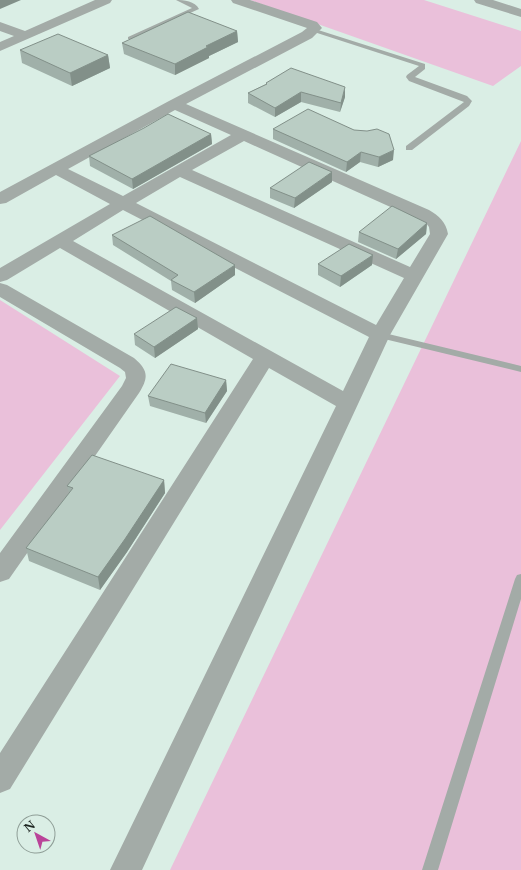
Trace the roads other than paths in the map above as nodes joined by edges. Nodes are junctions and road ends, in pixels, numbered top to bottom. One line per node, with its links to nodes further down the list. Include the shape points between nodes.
1 (106, 0): 8 (street)
2 (179, 0): 9 (lane, via 196,9)
3 (237, 0): 7 (street, via 312,25 315,28)
4 (480, 0): 5 (street)
5 (521, 13)
6 (0, 26): 8 (street)
7 (313, 30): 11 (street); 13 (lane, via 423,65 423,68 410,77 412,79 468,101)
8 (26, 36): 10 (street)
9 (130, 38)
10 (0, 47)
11 (174, 104): 12 (street); 14 (street)
12 (244, 134): 15 (street); 20 (street, via 439,225 439,234)
13 (409, 148)
14 (56, 169): 16 (street); 17 (street)
15 (180, 170): 17 (street); 20 (street)
16 (0, 199)
17 (122, 204): 18 (street); 22 (street)
18 (60, 241): 19 (street); 23 (street)
19 (0, 276)
20 (414, 276): 22 (street)
21 (0, 289): 26 (street, via 127,363 135,370 136,378 132,388)
22 (380, 335): 24 (lane); 25 (street)
23 (265, 357): 25 (street); 28 (street)
24 (521, 369)
25 (347, 403): 29 (street)
26 (0, 572)
27 (521, 579): 30 (lane)
28 (0, 779)
29 (126, 870)
30 (430, 870)

